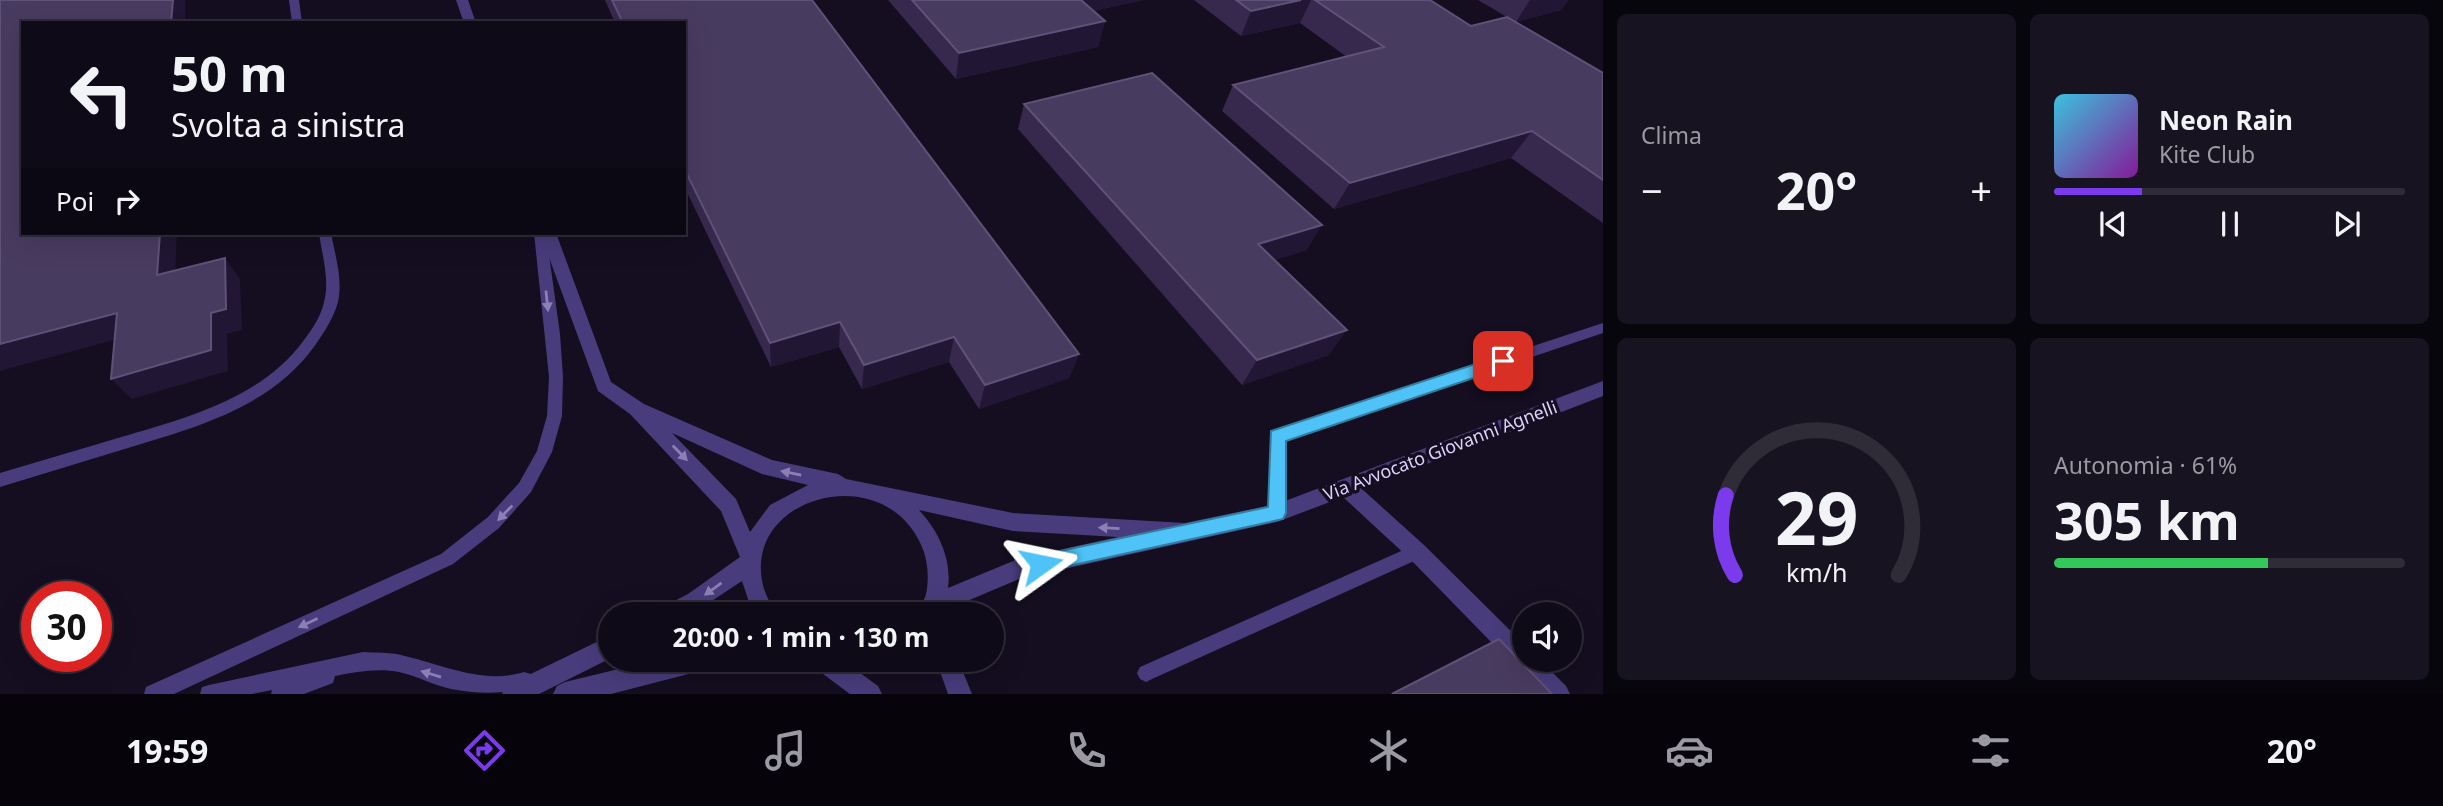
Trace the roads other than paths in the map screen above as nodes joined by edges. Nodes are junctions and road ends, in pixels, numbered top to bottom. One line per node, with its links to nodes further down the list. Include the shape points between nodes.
1 (294, 0): 3 (lane)
2 (462, 0): 4 (street)
3 (298, 21)
4 (469, 21)
5 (325, 235): 11 (lane, via 332,298 324,319 309,345 258,391 204,419)
6 (540, 235): 30 (lane, one-way to 30, via 558,398 552,436 534,477 512,506 485,533 447,559)
7 (549, 235): 10 (street, via 604,386)
8 (1603, 328): 15 (lane, via 1278,436)
9 (1603, 388): 12 (street, Via Avvocato Giovanni Agnelli)
10 (638, 409): 13 (street, one-way to 10, via 769,468); 18 (street, one-way to 18, via 729,505)
11 (0, 480)
12 (1346, 487): 15 (street, Via Avvocato Giovanni Agnelli); 17 (street)
13 (858, 488): 14 (street); 18 (street, via 828,487 801,495 777,511 760,534)
14 (886, 496): 16 (street, one-way to 14, via 1013,522); 21 (street, via 908,510 925,530 939,579)
15 (1277, 513): 16 (street, Via Avvocato Giovanni Agnelli)
16 (1185, 532): 22 (street, via 1018,569)
17 (1417, 552): 29 (lane); 37 (street)
18 (752, 561): 19 (street, one-way to 19); 20 (street)
19 (694, 602)
20 (759, 602)
21 (935, 602)
22 (951, 602)
23 (598, 652): 25 (street)
24 (363, 661): 25 (lane, one-way to 24, via 509,686 452,680 399,663); 31 (lane); 32 (lane)
25 (568, 667): 33 (street)
26 (652, 672): 34 (street)
27 (839, 672): 35 (street)
28 (952, 672): 36 (street)
29 (1146, 673)
30 (153, 694)
31 (209, 694)
32 (280, 694)
33 (514, 694)
34 (565, 694)
35 (870, 694)
36 (960, 694)
37 (1558, 694)

